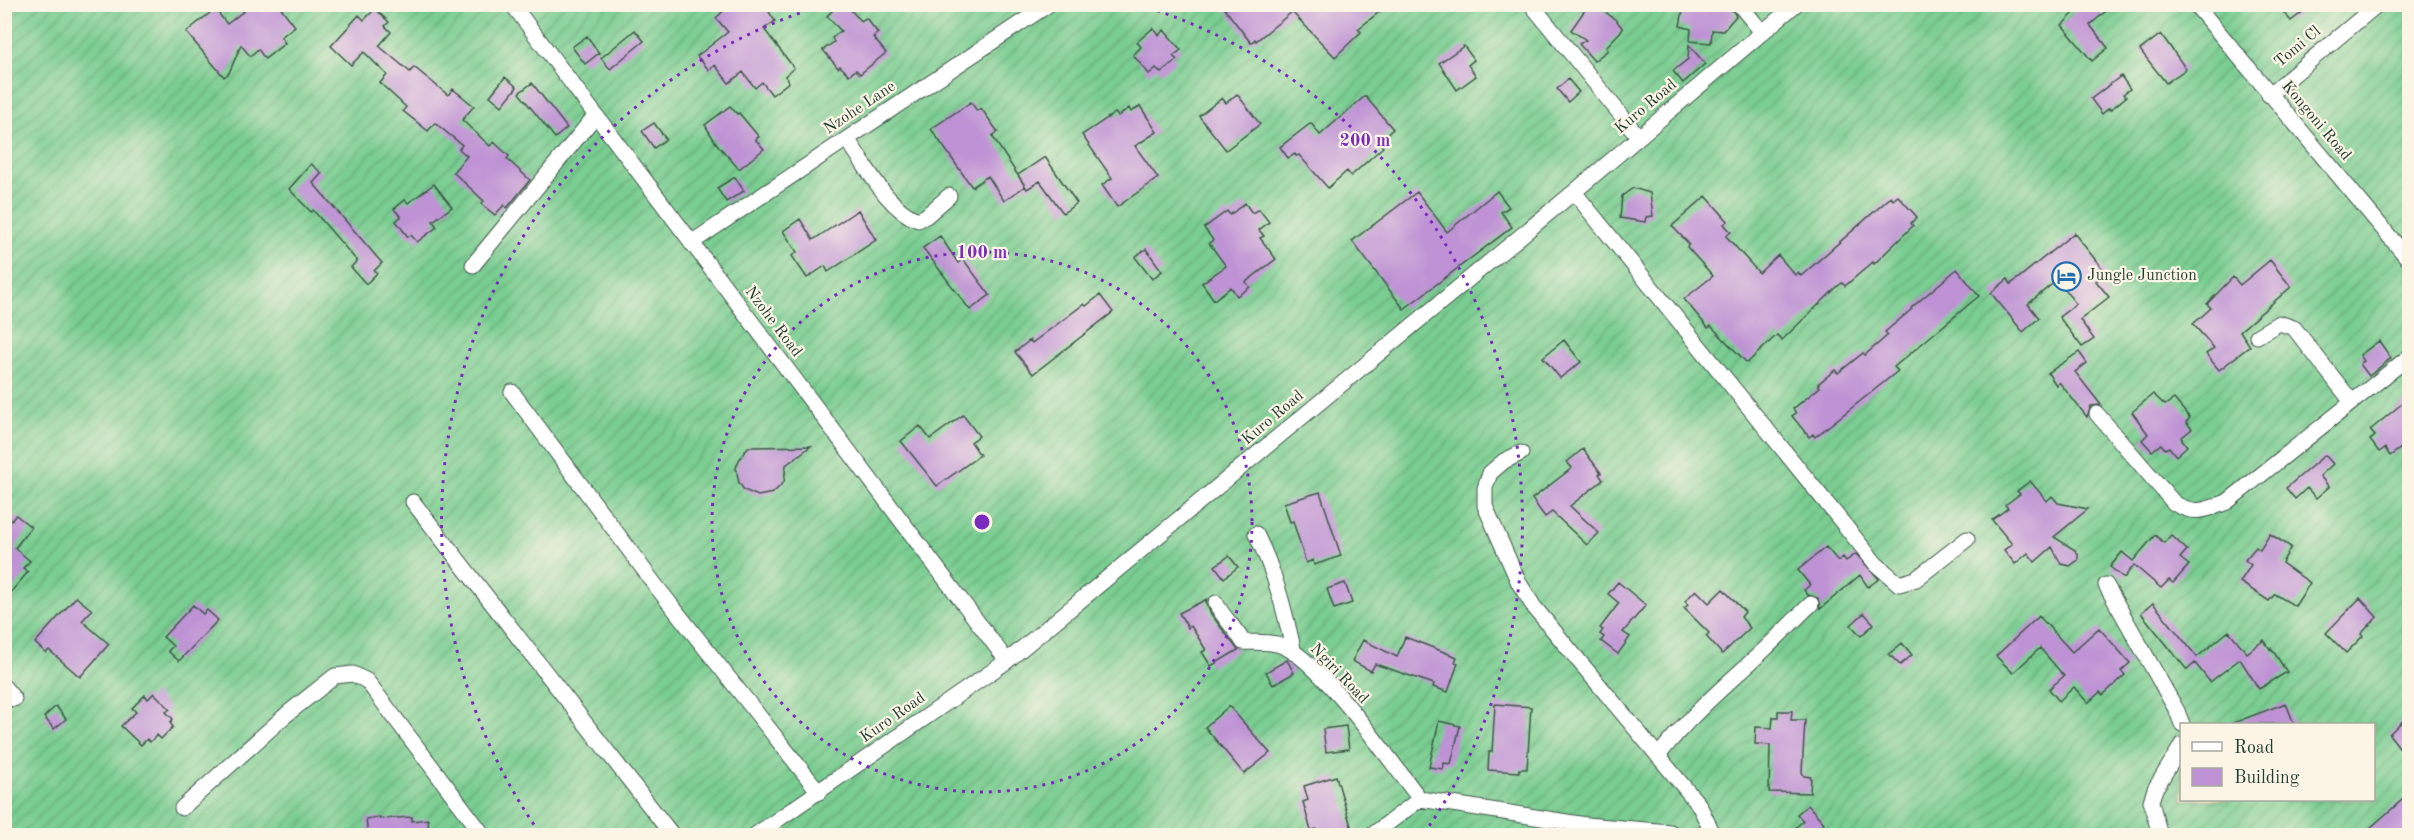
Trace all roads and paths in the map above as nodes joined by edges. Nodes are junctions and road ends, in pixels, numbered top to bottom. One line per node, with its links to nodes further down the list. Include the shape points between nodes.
1 (512, 4): 10 (street, Nzohe Road)
2 (1049, 4): 12 (street, Nzohe Lane)
3 (1531, 4): 11 (street)
4 (1739, 4): 8 (street)
5 (1796, 4): 8 (street, Kuro Road)
6 (2195, 4): 9 (street, Kongoni Road)
7 (2378, 4): 9 (street, Tomi Cl)
8 (1762, 32): 11 (street, Kuro Road)
9 (2269, 95): 16 (street, Kongoni Road)
10 (595, 116): 15 (street, Nzohe Road); 17 (street)
11 (1638, 136): 13 (street, Kuro Road)
12 (847, 139): 14 (street, via 893,204 906,216 918,220); 15 (street, Nzohe Lane)
13 (1574, 192): 26 (street, via 1893,580 1899,584 1916,579); 31 (street, Kuro Road)
14 (949, 196)
15 (691, 243): 31 (street, Nzohe Road)
16 (2409, 261)
17 (473, 265)
18 (2257, 336): 21 (street, via 2279,323 2294,328)
19 (2409, 357): 21 (street)
20 (512, 392): 35 (street, via 656,586)
21 (2352, 402): 22 (street, via 2228,501 2202,511 2186,510 2174,503)
22 (2097, 414)
23 (1521, 453): 34 (street, via 1490,472 1485,488 1485,506 1519,583 1534,607)
24 (413, 502): 39 (street)
25 (1256, 534): 30 (street, via 1283,602)
26 (1967, 539)
27 (2106, 585): 32 (street)
28 (1216, 603): 30 (street, Ngiri Road, via 1243,642 1280,645)
29 (1810, 604): 34 (street, via 1696,713)
30 (1294, 653): 36 (street, Ngiri Road, via 1305,659 1334,690)
31 (1007, 661): 35 (street, Kuro Road)
32 (2182, 723)
33 (2180, 747): 44 (street, via 2151,801)
34 (1658, 756): 43 (street, via 1699,805)
35 (819, 792): 40 (street, Kuro Road)
36 (1420, 799): 41 (street); 42 (street)
37 (182, 808): 38 (street, via 335,675 353,674 367,681)
38 (484, 836)
39 (673, 836)
40 (754, 836)
41 (1371, 836)
42 (1677, 836)
43 (1714, 836)
44 (2160, 836)

